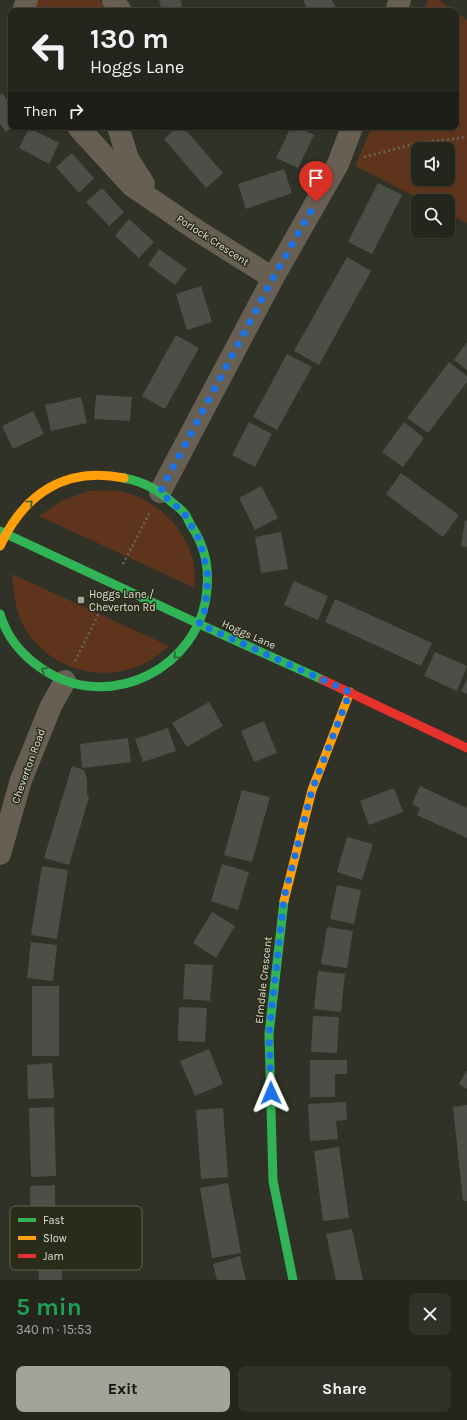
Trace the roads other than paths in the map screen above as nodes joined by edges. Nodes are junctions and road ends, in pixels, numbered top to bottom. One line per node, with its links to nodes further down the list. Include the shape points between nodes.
1 (81, 130): 4 (street, Porlock Crescent, via 132,186)
2 (119, 130): 4 (street, Porlock Crescent, via 128,159)
3 (351, 130): 5 (street, via 338,164)
4 (154, 200): 5 (street, Porlock Crescent)
5 (273, 278): 6 (street)
6 (160, 492): 7 (street, one-way to 6, via 39,494 77,477 117,475 139,481); 10 (street, via 184,513 200,541 208,576 205,610)
7 (3, 532): 8 (street); 10 (street, Hoggs Lane)
8 (0, 546)
9 (0, 614): 11 (street, one-way to 9, via 41,669 21,652)
10 (199, 624): 11 (street, one-way to 11, via 181,652 162,668 140,680 94,688); 12 (street, Hoggs Lane)
11 (65, 681): 14 (street, Cheverton Road, via 51,706 21,780)
12 (350, 692): 13 (street, Hoggs Lane); 15 (street, Elmdale Crescent, via 312,790 284,898 269,1034 273,1181)
13 (467, 748)
14 (0, 854)
15 (293, 1280)

